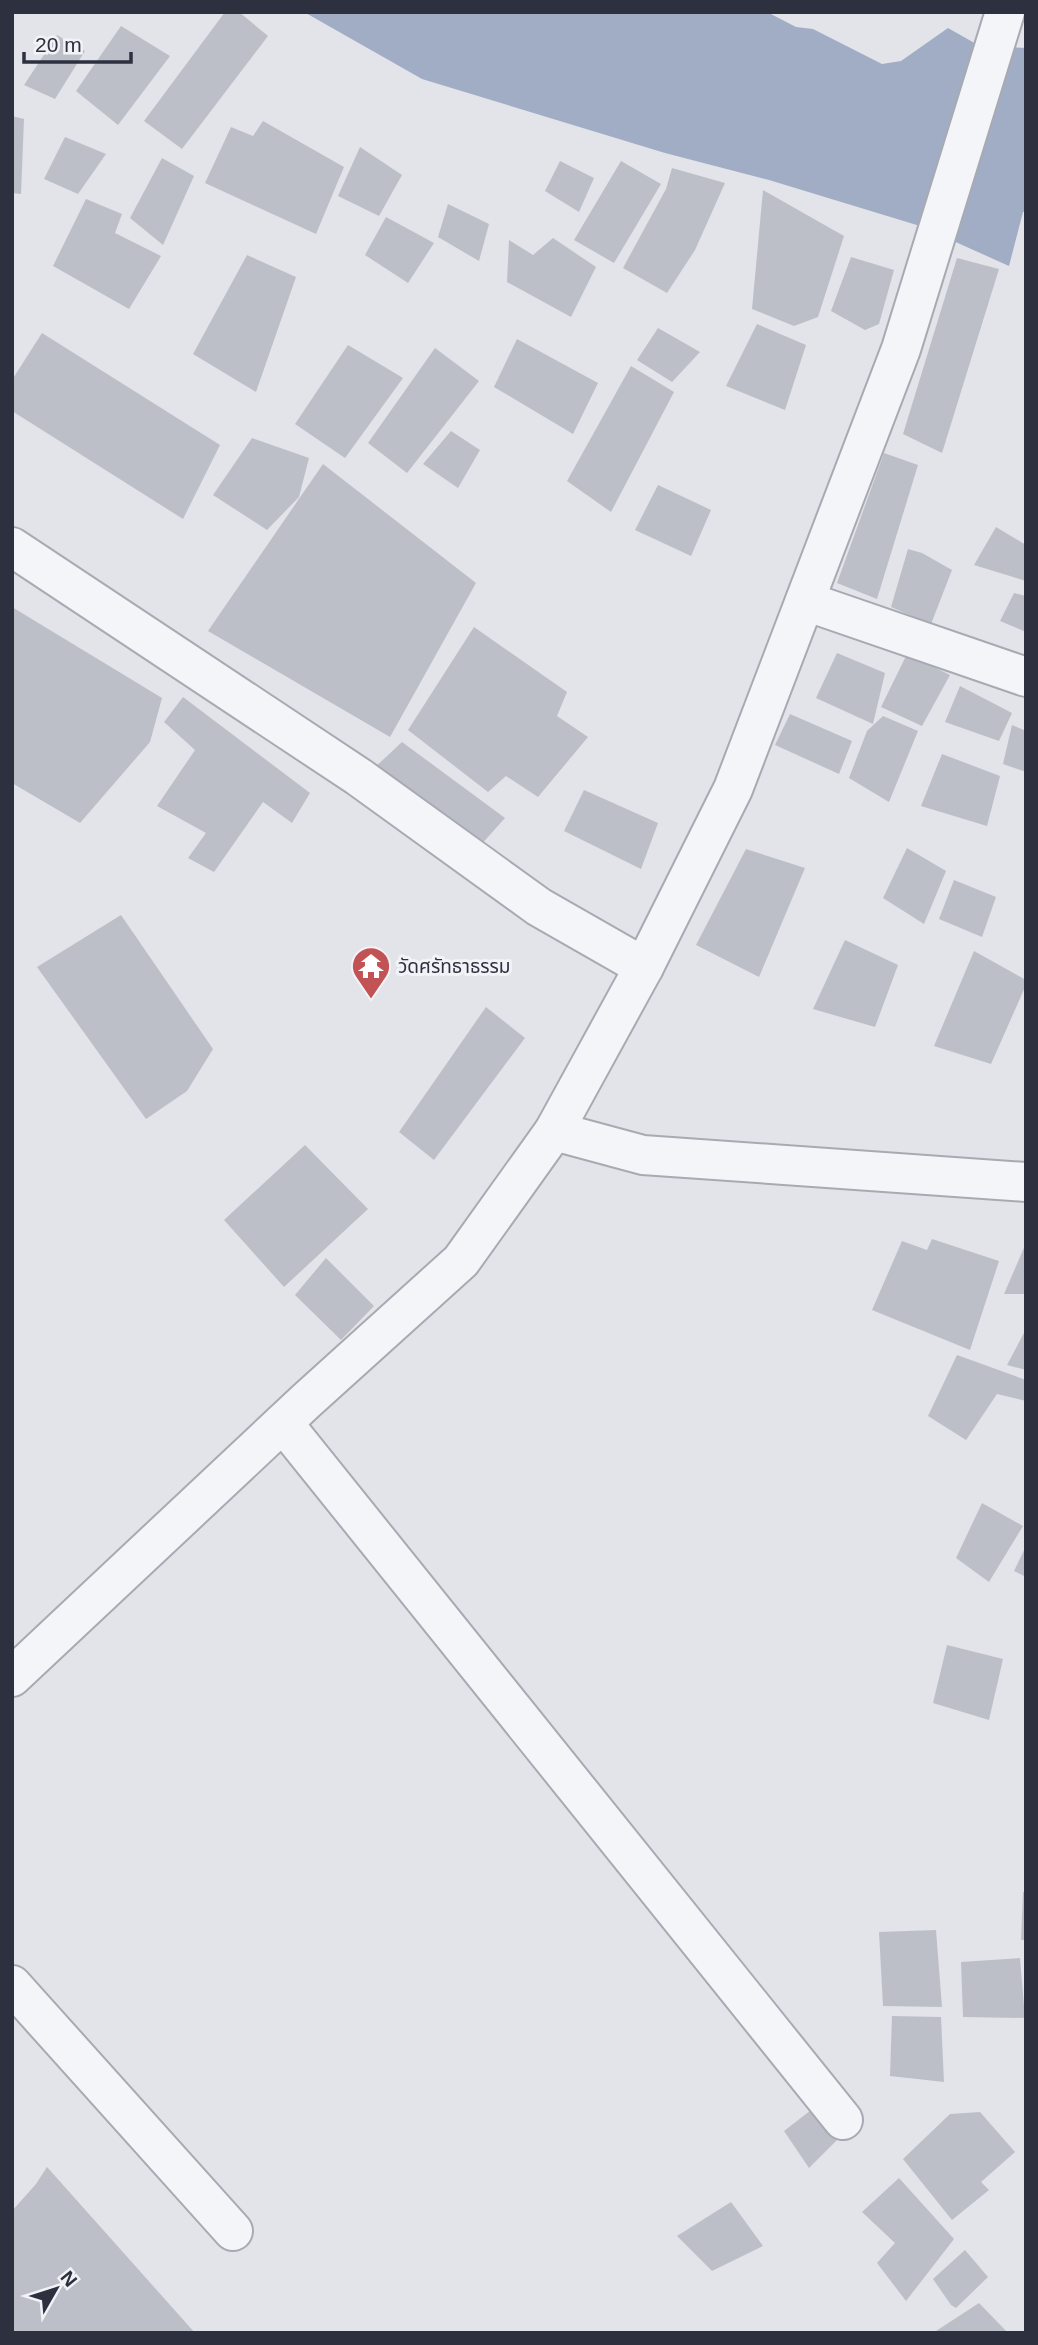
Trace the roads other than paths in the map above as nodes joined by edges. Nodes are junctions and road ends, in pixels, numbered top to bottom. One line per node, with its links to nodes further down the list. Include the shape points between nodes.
1 (1005, 12): 3 (street, via 901,349)
2 (12, 547): 5 (street, via 359,777 539,907)
3 (806, 601): 4 (street); 5 (street, via 733,789)
4 (1026, 677)
5 (644, 967): 6 (street)
6 (554, 1131): 7 (street, via 643,1155); 8 (street, via 461,1261)
7 (1026, 1182)
8 (283, 1423): 9 (street); 11 (street)
9 (12, 1677)
10 (12, 1985): 12 (street)
11 (844, 2120)
12 (233, 2231)

